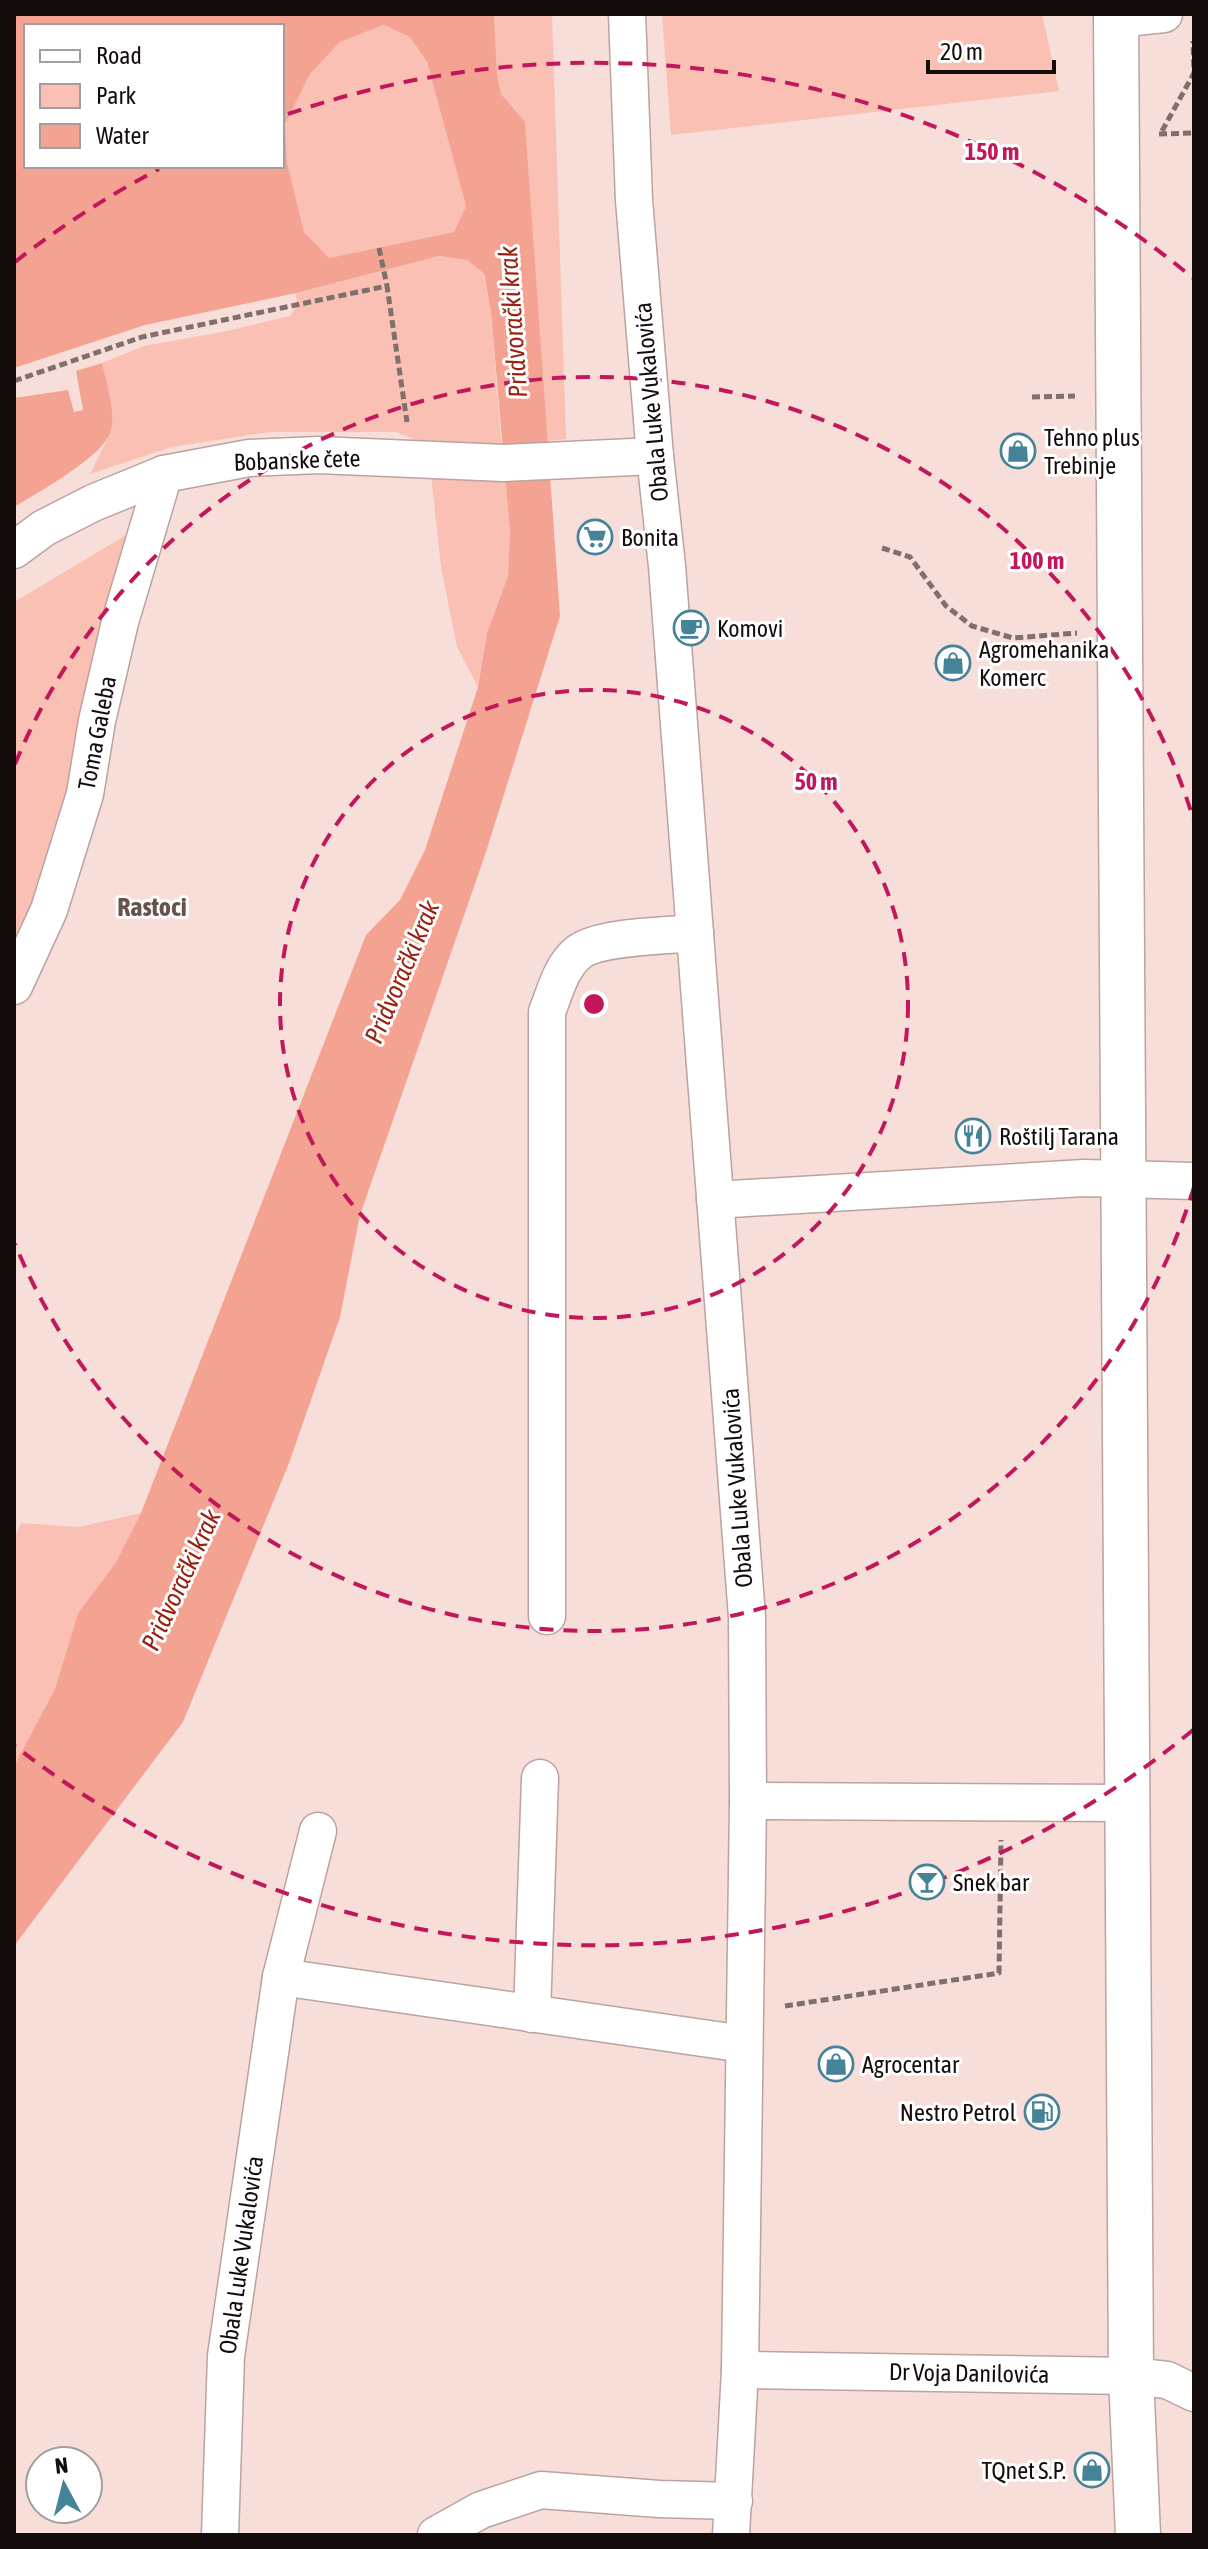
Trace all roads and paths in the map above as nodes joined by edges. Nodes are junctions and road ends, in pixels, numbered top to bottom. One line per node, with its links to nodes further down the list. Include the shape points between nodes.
1 (627, 14): 11 (street, Obala Luke Vukalovića, via 634,200)
2 (1164, 14): 3 (street)
3 (1116, 16): 19 (street)
4 (1194, 133): 5 (path)
5 (1160, 134)
6 (379, 248): 7 (path)
7 (387, 286): 8 (path, via 142,337); 12 (path)
8 (14, 381)
9 (1089, 395): 10 (path)
10 (1032, 397)
11 (655, 456): 12 (street, Bobanske čete, via 504,463); 17 (street, Obala Luke Vukalovića)
12 (412, 458): 13 (street, Bobanske čete, via 249,458)
13 (164, 474): 15 (street, Bobanske čete, via 93,503); 18 (street, Toma Galeba, via 120,622 85,794 49,910)
14 (882, 548): 16 (path, via 910,557 946,606 972,626 1013,638)
15 (14, 550)
16 (1086, 633)
17 (695, 933): 21 (street, Obala Luke Vukalovića); 22 (street, via 594,943 577,953 561,975 547,1012)
18 (14, 986)
19 (1124, 1179): 20 (street); 21 (street); 25 (street)
20 (1194, 1181)
21 (715, 1200): 24 (street, Obala Luke Vukalovića, via 747,1617)
22 (547, 1616)
23 (540, 1778): 29 (street)
24 (748, 1801): 25 (street); 30 (street, Obala Luke Vukalovića)
25 (1128, 1803): 32 (street)
26 (318, 1831): 28 (street, Obala Luke Vukalovića)
27 (1001, 1838): 30 (path, via 999,1973)
28 (281, 1977): 29 (street); 35 (street, Obala Luke Vukalovića, via 226,2356)
29 (532, 2014): 30 (street)
30 (744, 2028): 31 (street, Obala Luke Vukalovića)
31 (740, 2370): 32 (street, Dr Voja Danilovića); 34 (street, Obala Luke Vukalovića)
32 (1131, 2376): 33 (street, Dr Voja Danilovića, via 1167,2380); 37 (street)
33 (1194, 2393)
34 (732, 2518): 36 (street, Obala Luke Vukalovića, via 659,2499 541,2490 481,2510)
35 (220, 2535)
36 (436, 2535)
37 (1138, 2535)

